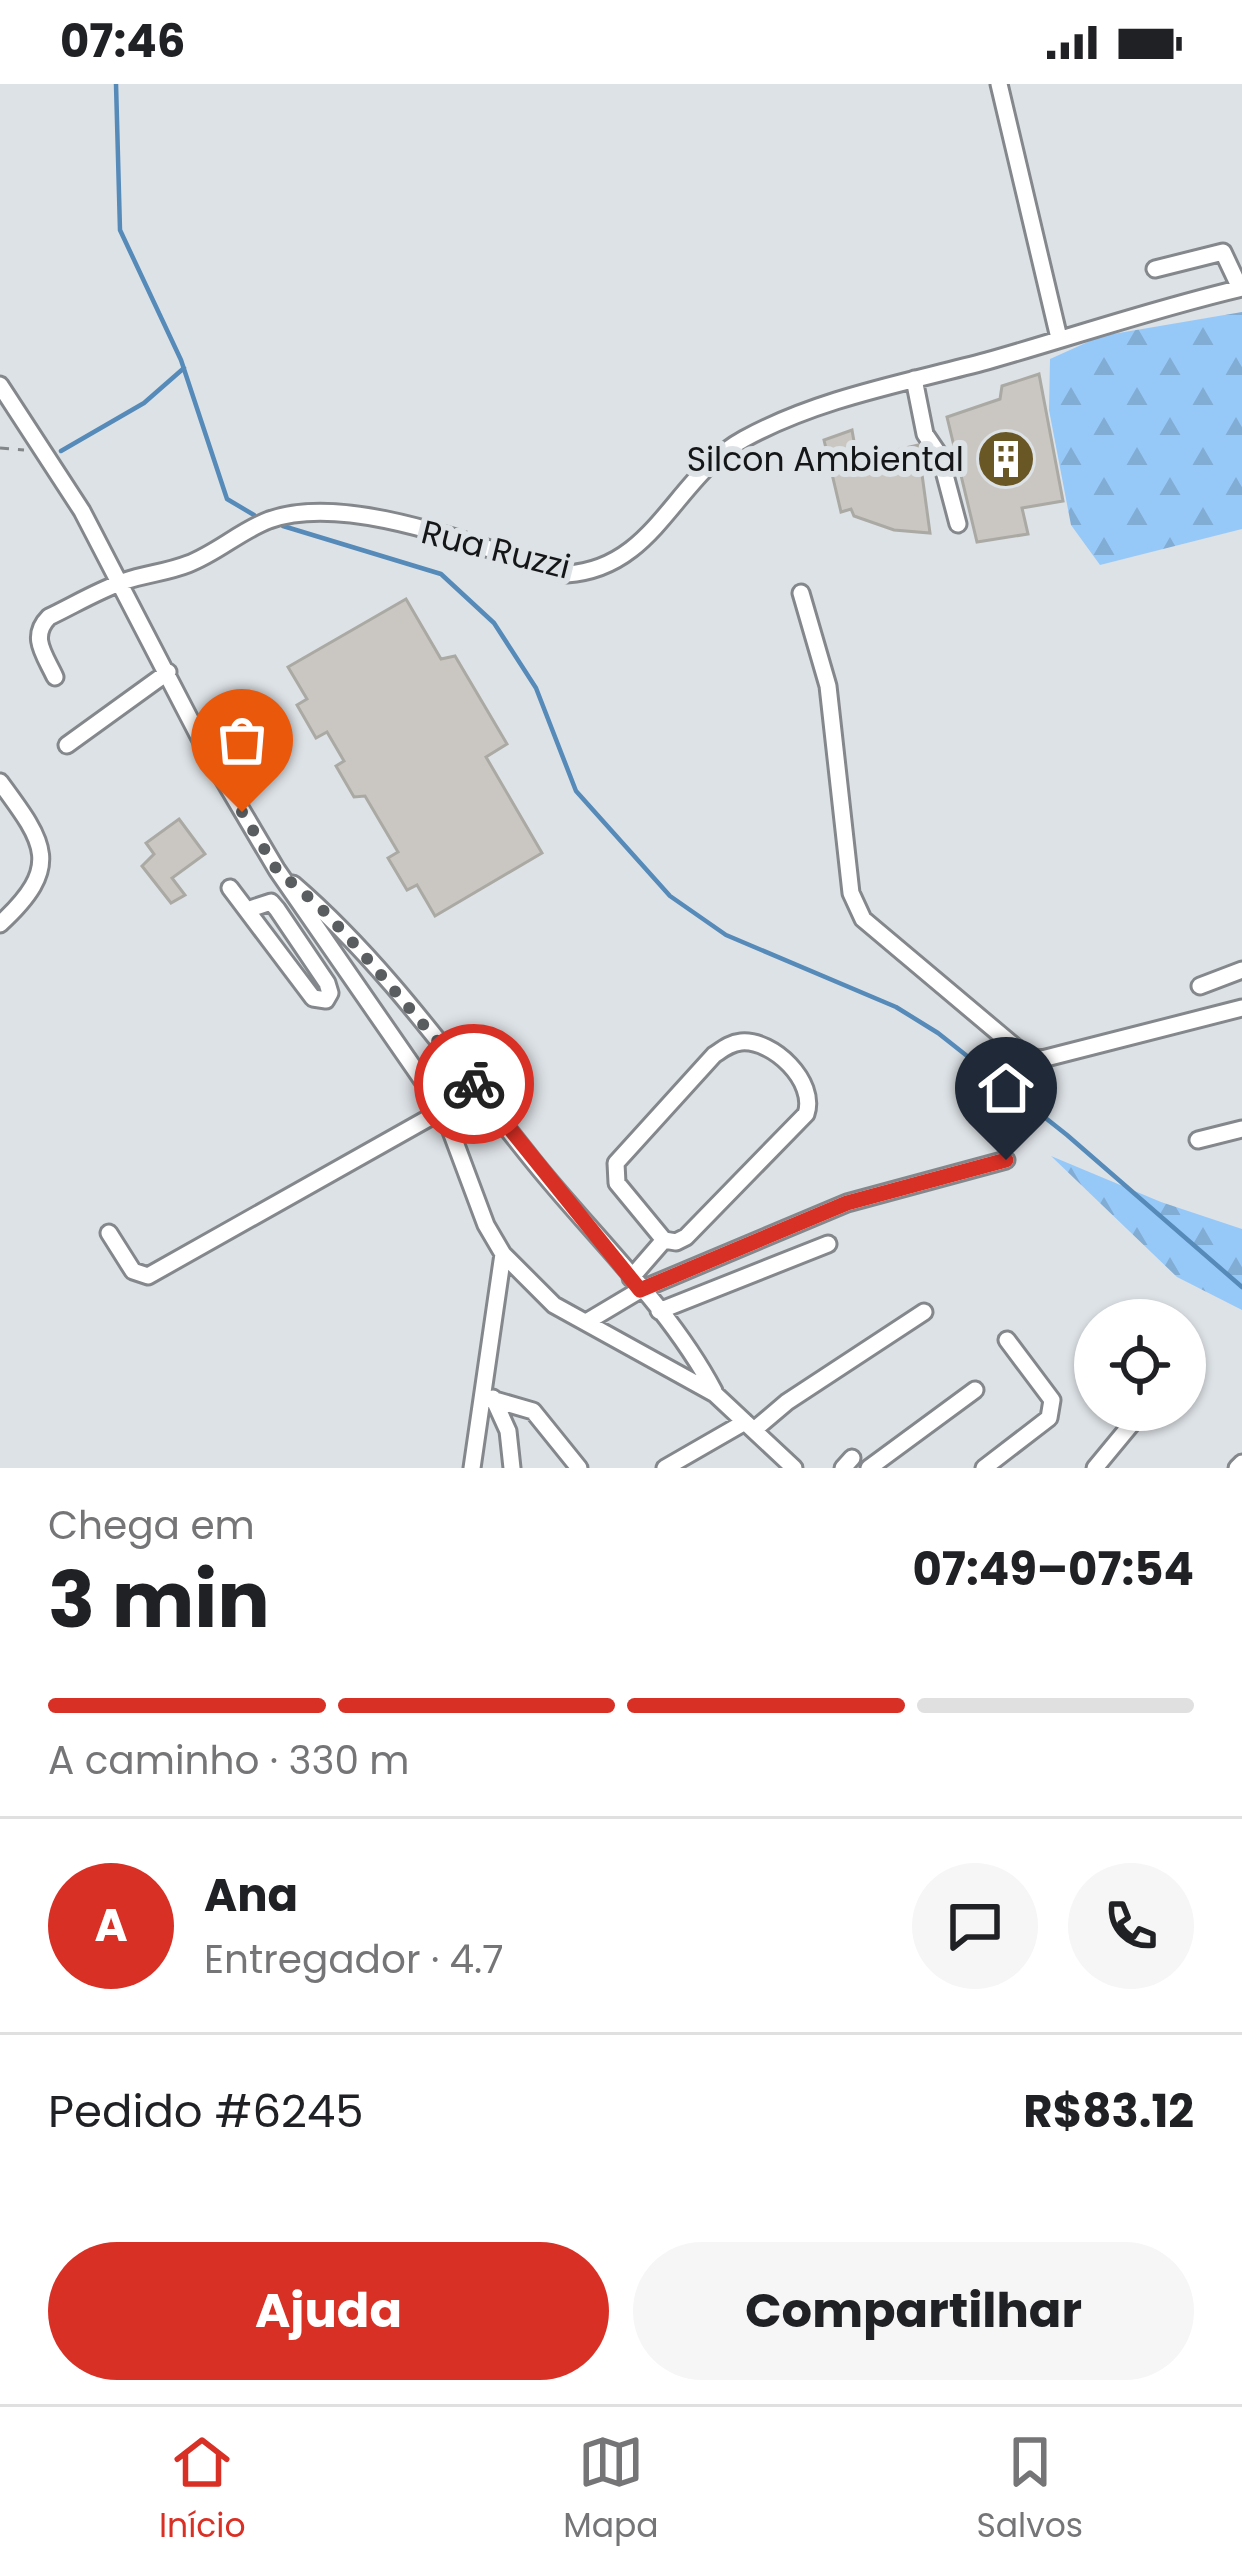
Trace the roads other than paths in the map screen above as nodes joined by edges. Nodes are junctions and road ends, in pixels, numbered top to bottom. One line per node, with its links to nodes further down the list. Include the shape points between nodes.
1 (999, 84): 4 (street)
2 (1155, 269): 3 (street, via 1223,252)
3 (1241, 288): 4 (street, Rua Ruzzi)
4 (1059, 338): 5 (street, Rua Ruzzi)
5 (914, 379): 7 (street); 8 (street, Rua Ruzzi, via 850,395 741,440 635,549 598,569 567,574 444,535 312,512 274,518 193,563)
6 (0, 385): 8 (street)
7 (958, 524)
8 (122, 582): 10 (street); 11 (street, Rua Ruzzi, via 41,625 38,640)
9 (801, 593): 20 (street, via 828,686 851,893 863,919 1028,1057)
10 (167, 673): 12 (street); 14 (street)
11 (56, 677)
12 (67, 745)
13 (0, 782): 17 (street, via 40,844 35,888)
14 (277, 870): 21 (street); 29 (street, via 386,980)
15 (230, 888): 16 (street)
16 (247, 910): 16 (street, via 313,998 326,1000 327,983 271,902)
17 (0, 924)
18 (1242, 970): 19 (street)
19 (1200, 986)
20 (1242, 1008)
21 (443, 1110): 25 (street, via 148,1276 133,1271); 28 (street)
22 (1242, 1129): 23 (street)
23 (1198, 1140)
24 (1006, 1160): 29 (street, via 847,1203)
25 (109, 1233)
26 (664, 1240): 26 (street, via 616,1183 616,1163 714,1055 730,1044 760,1044 805,1082 806,1114 686,1237); 29 (street)
27 (828, 1244): 30 (street)
28 (503, 1254): 32 (street, via 554,1305); 35 (street)
29 (635, 1284): 30 (street); 32 (street)
30 (659, 1311): 36 (street)
31 (924, 1312): 37 (street)
32 (588, 1322): 36 (street)
33 (1007, 1340): 45 (street, via 1053,1410)
34 (975, 1390): 44 (street)
35 (489, 1394): 39 (street); 40 (street, via 508,1431); 41 (street, via 533,1411)
36 (715, 1394): 37 (street)
37 (749, 1426): 42 (street); 43 (street)
38 (1126, 1431): 46 (street)
39 (472, 1468)
40 (512, 1468)
41 (579, 1468)
42 (664, 1468)
43 (794, 1468)
44 (869, 1468)
45 (984, 1468)
46 (1095, 1468)

